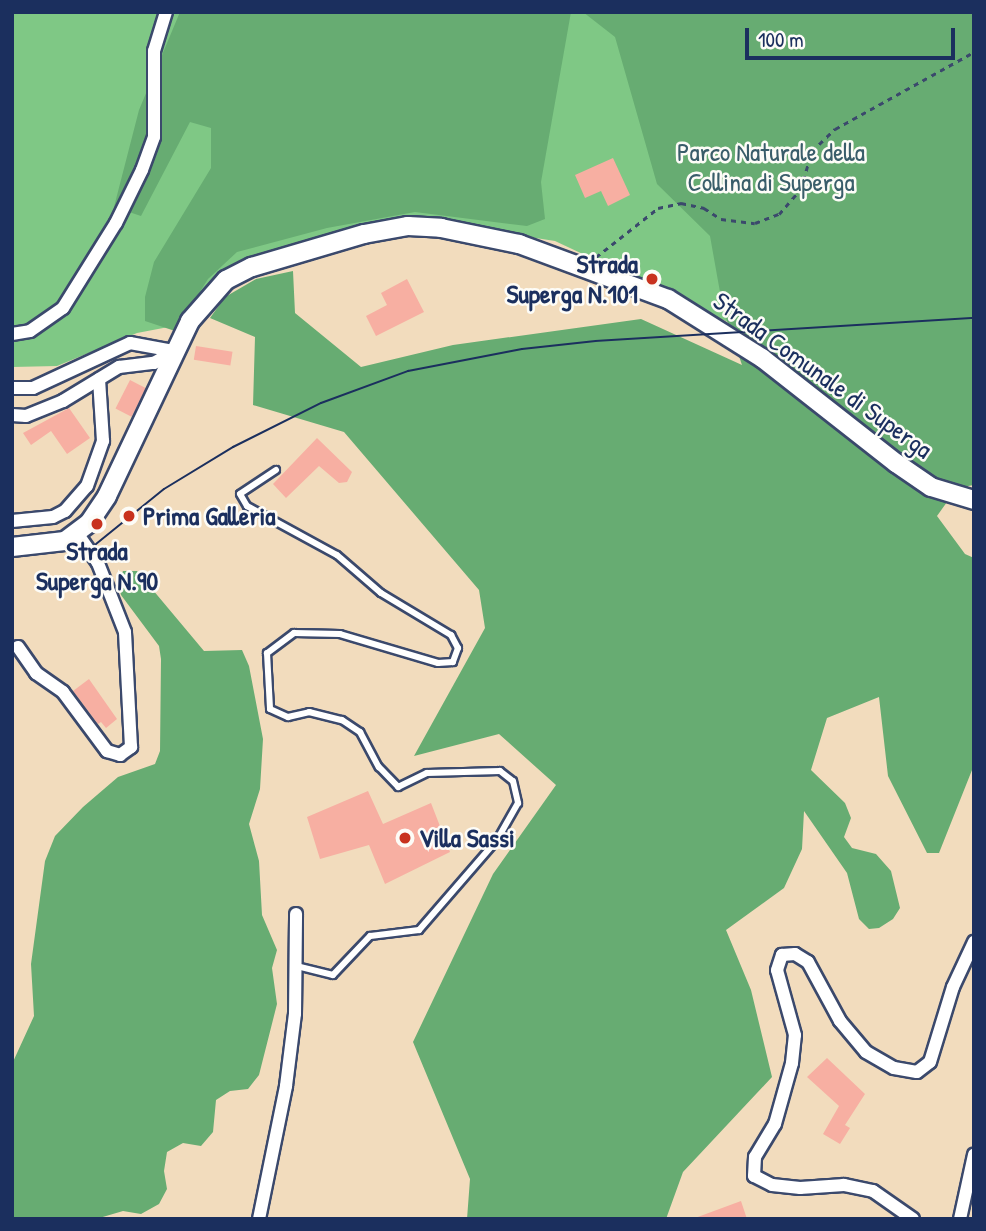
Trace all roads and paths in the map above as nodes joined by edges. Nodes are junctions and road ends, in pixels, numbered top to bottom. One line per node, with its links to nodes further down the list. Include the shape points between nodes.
1 (166, 12): 4 (street, via 154,51 154,137 116,223 63,308 30,331)
2 (974, 52): 3 (path, via 835,129 812,151 800,190 779,214 755,223 721,219 704,208 681,203 658,208 597,256)
3 (593, 269): 5 (street, Strada Comunale di Superga, via 519,244 441,228 408,226 364,233 252,267 226,280 196,312); 10 (street, Strada Comunale di Superga, via 709,321 895,464 932,487)
4 (12, 334)
5 (174, 351): 6 (street, via 154,363 119,367); 7 (street, via 130,343 33,388); 12 (street, Strada Comunale di Superga, via 107,496)
6 (99, 379): 8 (street, via 63,401 26,415); 11 (street, via 103,441 87,486 65,511 53,517)
7 (12, 388)
8 (12, 415)
9 (276, 470): 17 (lane, via 240,494 247,506 337,555 381,593 451,635 458,648 453,662 438,663 340,634 294,633 267,653 270,709 288,717 309,712 342,720 360,732 379,767 398,788 427,773 500,771 513,781 518,803 497,840 419,930 370,936 333,975)
10 (972, 503)
11 (12, 521)
12 (78, 534): 13 (street, via 47,545); 14 (street, via 98,563 125,632 131,747 120,755 107,751 63,692 36,673)
13 (12, 547)
14 (18, 647)
15 (296, 914): 17 (street)
16 (974, 942): 20 (street, via 953,987 930,1062 917,1072 894,1068 866,1052 840,1021 807,962 795,954 782,955 777,970 795,1035 792,1063 775,1124 755,1157 754,1176 772,1185 844,1185 873,1191)
17 (298, 966): 19 (street, via 286,1086)
18 (974, 1156): 21 (street)
19 (259, 1219)
20 (914, 1219)
21 (960, 1219)

